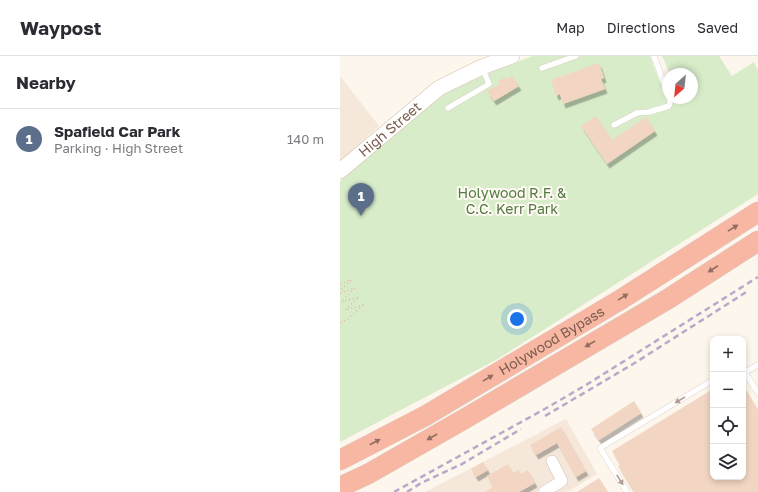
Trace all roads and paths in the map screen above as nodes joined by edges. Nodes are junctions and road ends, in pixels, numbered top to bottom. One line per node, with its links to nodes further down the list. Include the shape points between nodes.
1 (512, 56): 4 (main road, High Street)
2 (576, 56): 5 (lane)
3 (654, 56): 6 (lane)
4 (482, 67): 8 (lane, via 489,84); 10 (main road, High Street, via 439,88)
5 (542, 68)
6 (662, 79)
7 (670, 104): 9 (lane, via 649,112 637,113)
8 (448, 108)
9 (614, 125)
10 (340, 170)
11 (758, 212): 21 (highway, Holywood Bypass, one-way to 11, via 425,416 620,300)
12 (758, 241): 23 (highway, Holywood Bypass, one-way to 23, via 668,299 466,418 368,474)
13 (340, 284): 14 (path, via 351,280)
14 (340, 292): 15 (path, via 355,288 341,302 359,297 345,310 363,306)
15 (340, 323)
16 (758, 365): 17 (lane)
17 (746, 371)
18 (746, 375): 20 (lane)
19 (710, 382): 25 (lane, one-way to 25, via 600,448)
20 (758, 393)
21 (340, 460)
22 (552, 461): 24 (street, via 562,481)
23 (340, 487)
24 (545, 492)
25 (627, 492)

